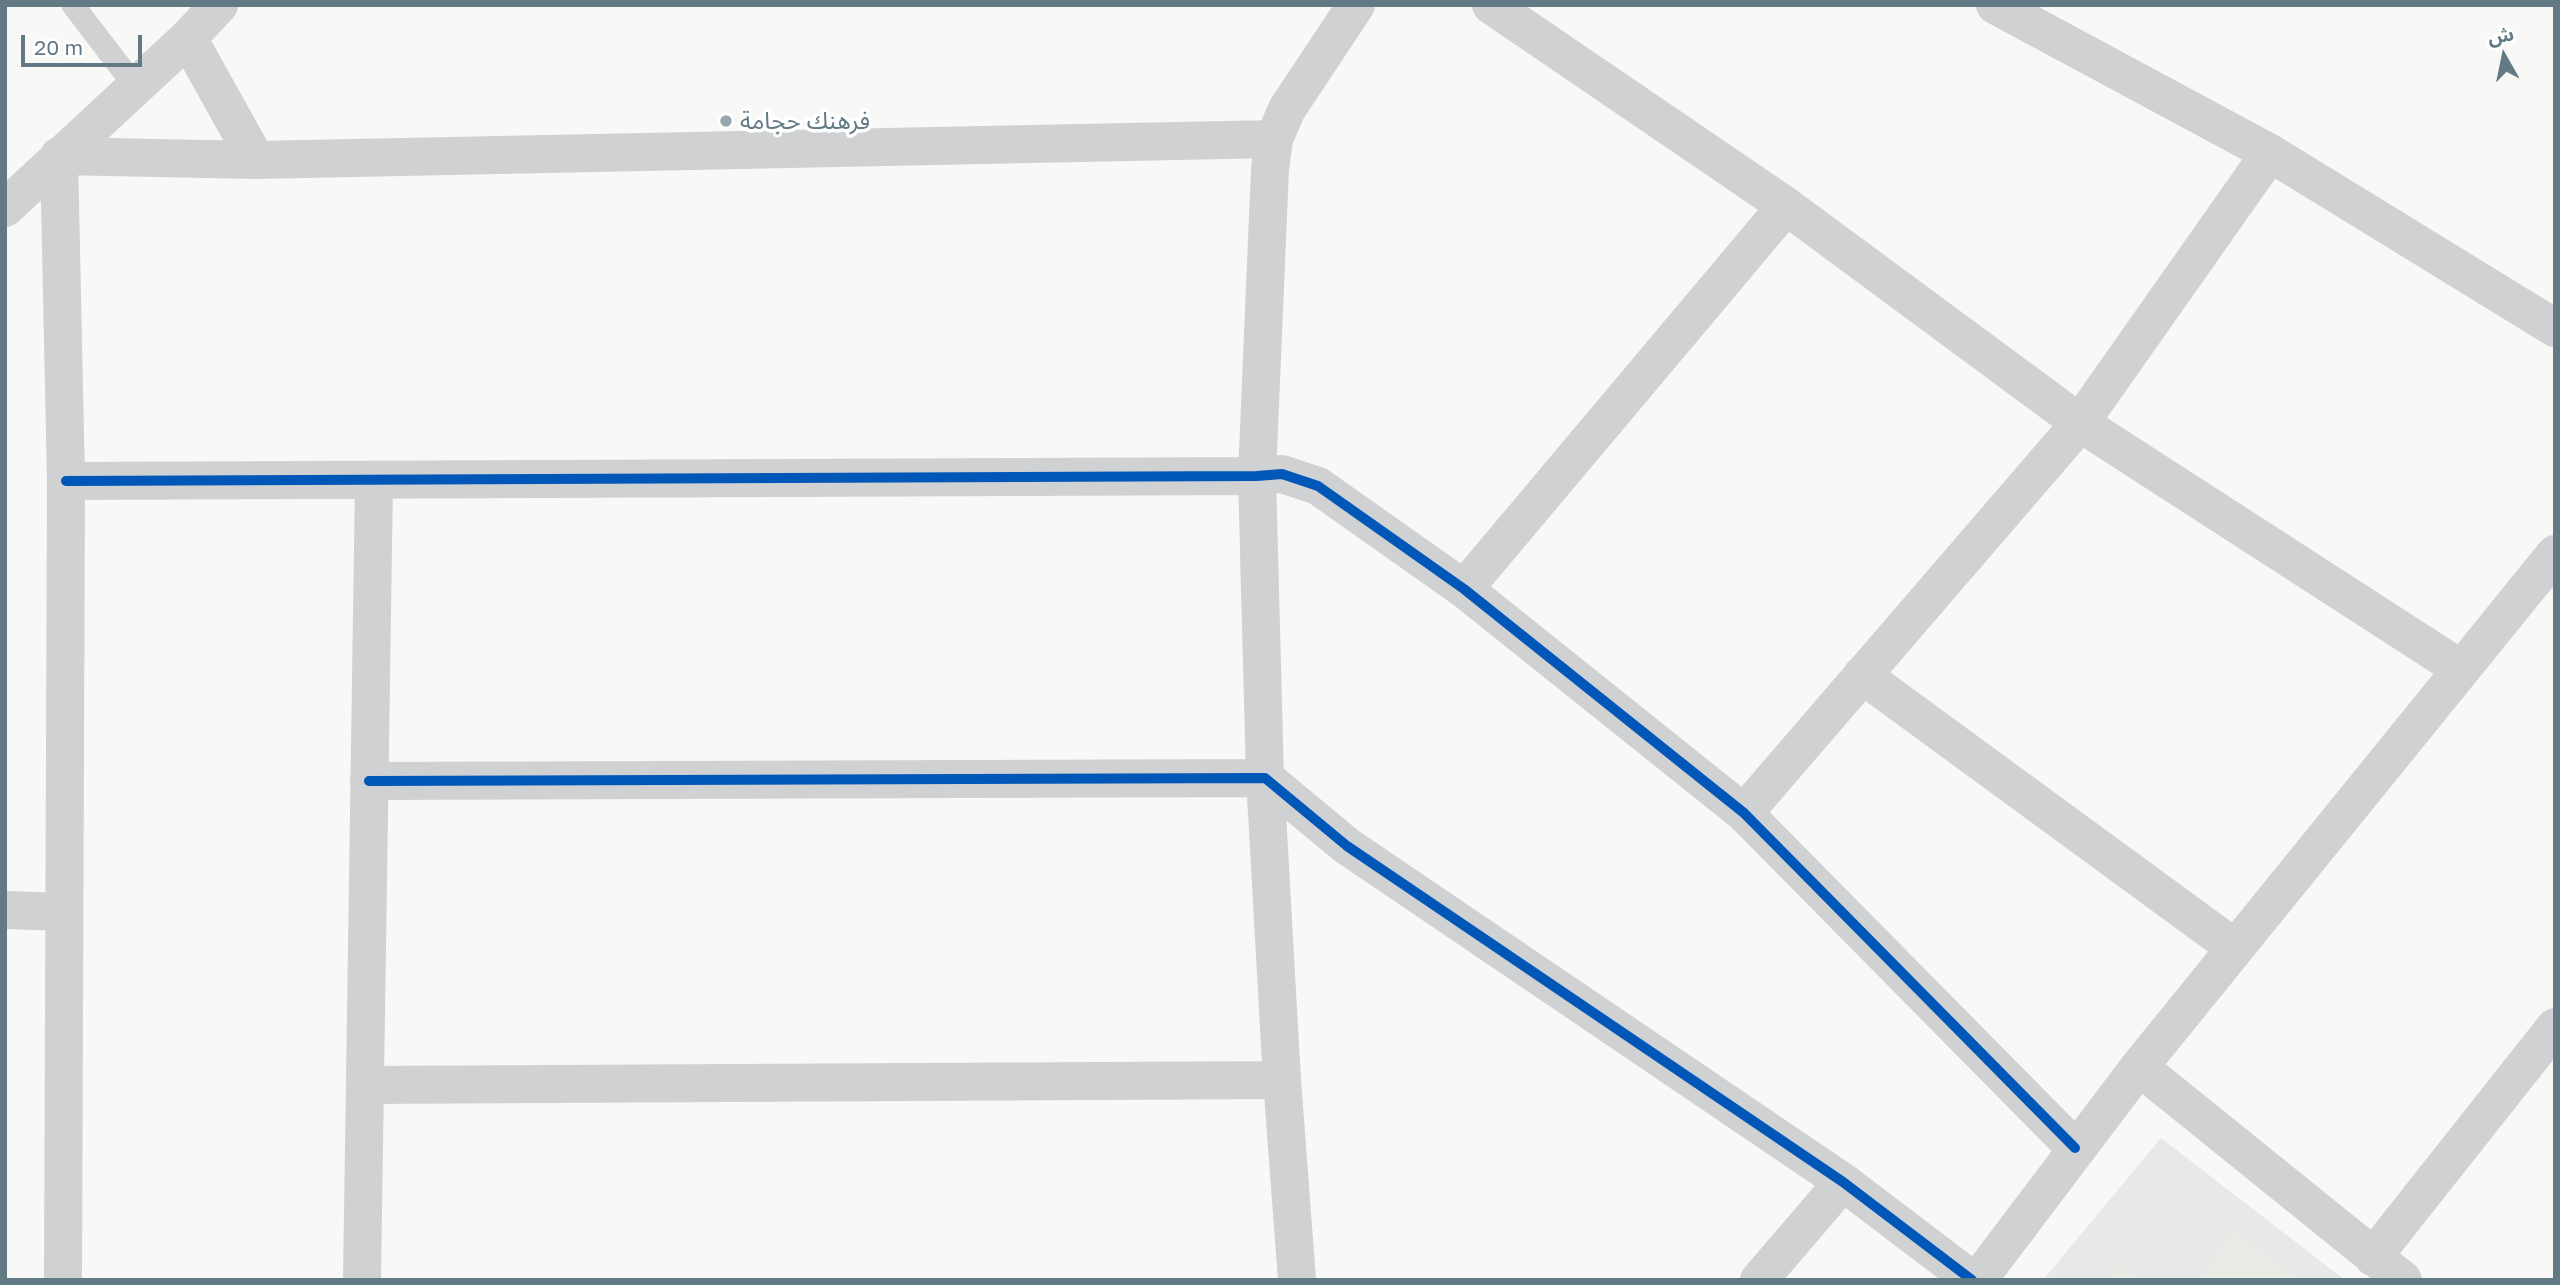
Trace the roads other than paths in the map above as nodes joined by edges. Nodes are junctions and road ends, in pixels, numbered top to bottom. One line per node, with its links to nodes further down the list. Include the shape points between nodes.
1 (73, 5): 7 (lane)
2 (219, 5): 6 (street)
3 (1356, 5): 8 (street, via 1287,109)
4 (1491, 5): 13 (street)
5 (1995, 5): 9 (street)
6 (188, 38): 7 (street); 11 (street)
7 (135, 86): 10 (street)
8 (1274, 139): 11 (street); 16 (street)
9 (2270, 153): 14 (street); 15 (street)
10 (59, 156): 11 (street); 12 (street); 18 (street)
11 (256, 160)
12 (8, 199)
13 (1786, 206): 15 (street); 20 (street)
14 (2555, 328)
15 (2080, 423): 21 (street); 22 (street)
16 (1257, 476): 17 (street); 20 (street, via 1282,474 1318,486); 23 (street)
17 (374, 480): 18 (street); 24 (street)
18 (66, 481): 27 (street)
19 (2555, 554): 21 (street)
20 (1464, 589): 25 (street)
21 (2461, 669): 28 (street)
22 (1862, 675): 25 (street); 28 (street)
23 (1265, 778): 24 (street); 31 (street); 34 (street, via 1347,846)
24 (369, 781): 32 (street)
25 (1744, 813): 33 (street)
26 (5, 911): 27 (street)
27 (64, 912): 37 (street)
28 (2235, 948): 30 (street)
29 (2555, 1027): 35 (street)
30 (2139, 1067): 33 (street); 35 (street)
31 (1282, 1080): 32 (street); 36 (street)
32 (366, 1085): 38 (street)
33 (2076, 1148): 41 (street)
34 (1843, 1182): 39 (street); 40 (street)
35 (2373, 1256): 42 (street)
36 (1306, 1273)
37 (63, 1280)
38 (362, 1280)
39 (1759, 1280)
40 (1972, 1280)
41 (1978, 1280)
42 (2403, 1280)

